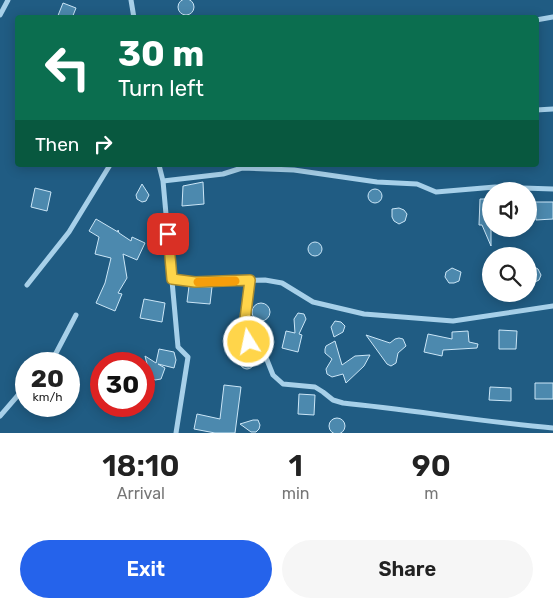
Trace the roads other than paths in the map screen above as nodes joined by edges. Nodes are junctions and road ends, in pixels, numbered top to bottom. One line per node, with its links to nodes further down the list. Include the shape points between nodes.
1 (8, 0): 3 (street)
2 (131, 0): 4 (street)
3 (0, 15)
4 (134, 15)
5 (553, 17): 6 (street)
6 (539, 19)
7 (553, 109): 8 (street)
8 (539, 110)
9 (109, 167): 15 (street, via 69,232)
10 (160, 167): 11 (street)
11 (163, 181): 12 (street, via 223,174 242,168 294,170 377,182 417,184 436,192 495,187); 13 (street)
12 (553, 189)
13 (172, 279): 14 (street, via 195,282); 22 (street, via 178,347 188,357)
14 (250, 280): 16 (street, via 282,283 313,302 364,314 453,321); 21 (street, via 243,335 265,355 273,376 283,384 315,388 343,403)
15 (27, 286)
16 (553, 306)
17 (76, 315): 18 (street)
18 (57, 352)
19 (15, 399): 20 (street)
20 (0, 416)
21 (553, 428)
22 (176, 433)

